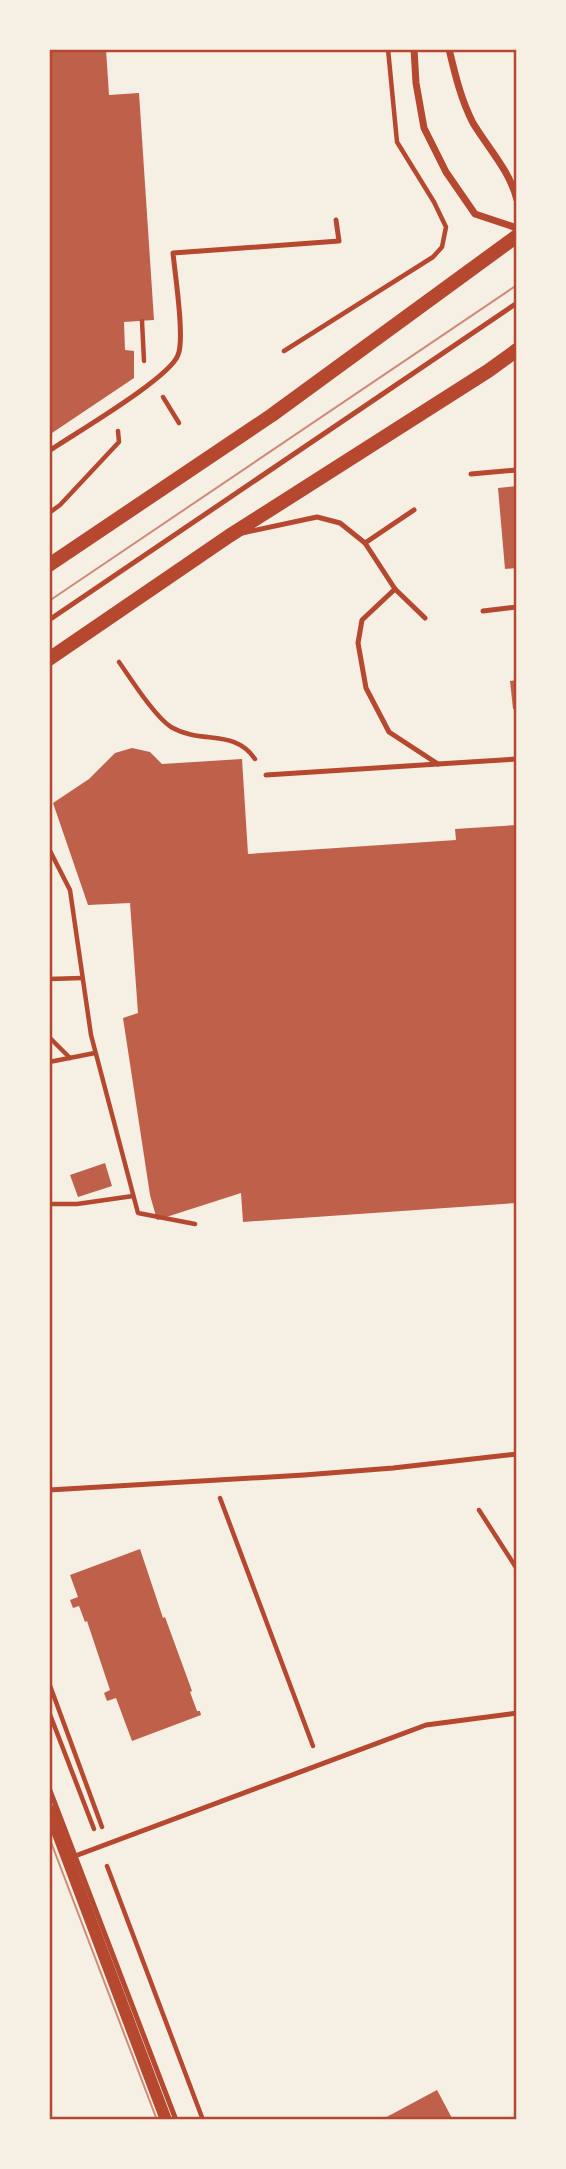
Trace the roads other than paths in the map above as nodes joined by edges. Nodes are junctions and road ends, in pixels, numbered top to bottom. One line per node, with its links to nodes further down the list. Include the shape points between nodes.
1 (414, 49): 5 (street, via 424,128 446,172 475,214)
2 (449, 49): 3 (street, via 472,121 513,185)
3 (517, 200)
4 (336, 220): 9 (lane, via 340,241 173,253 181,344 178,355 167,372)
5 (517, 228)
6 (517, 236): 15 (main road, via 272,415)
7 (517, 303): 20 (lane)
8 (517, 350): 13 (main road)
9 (49, 451)
10 (517, 470): 11 (lane)
11 (471, 474)
12 (414, 510): 14 (lane)
13 (229, 536): 14 (lane, via 317,517 340,523); 21 (main road)
14 (365, 543): 16 (lane)
15 (49, 565)
16 (396, 589): 19 (lane); 23 (lane, via 362,620 358,643 366,688 389,732)
17 (517, 607): 18 (lane)
18 (484, 611)
19 (425, 618)
20 (49, 620)
21 (49, 659)
22 (517, 759): 23 (lane)
23 (438, 764): 24 (lane)
24 (266, 775)
25 (517, 1454): 26 (lane, via 393,1468)
26 (49, 1490)
27 (517, 1713): 30 (lane, via 426,1725)
28 (49, 1788): 30 (lane)
29 (49, 1810): 30 (street)
30 (71, 1857): 31 (street); 32 (lane)
31 (166, 2120)
32 (176, 2120)

